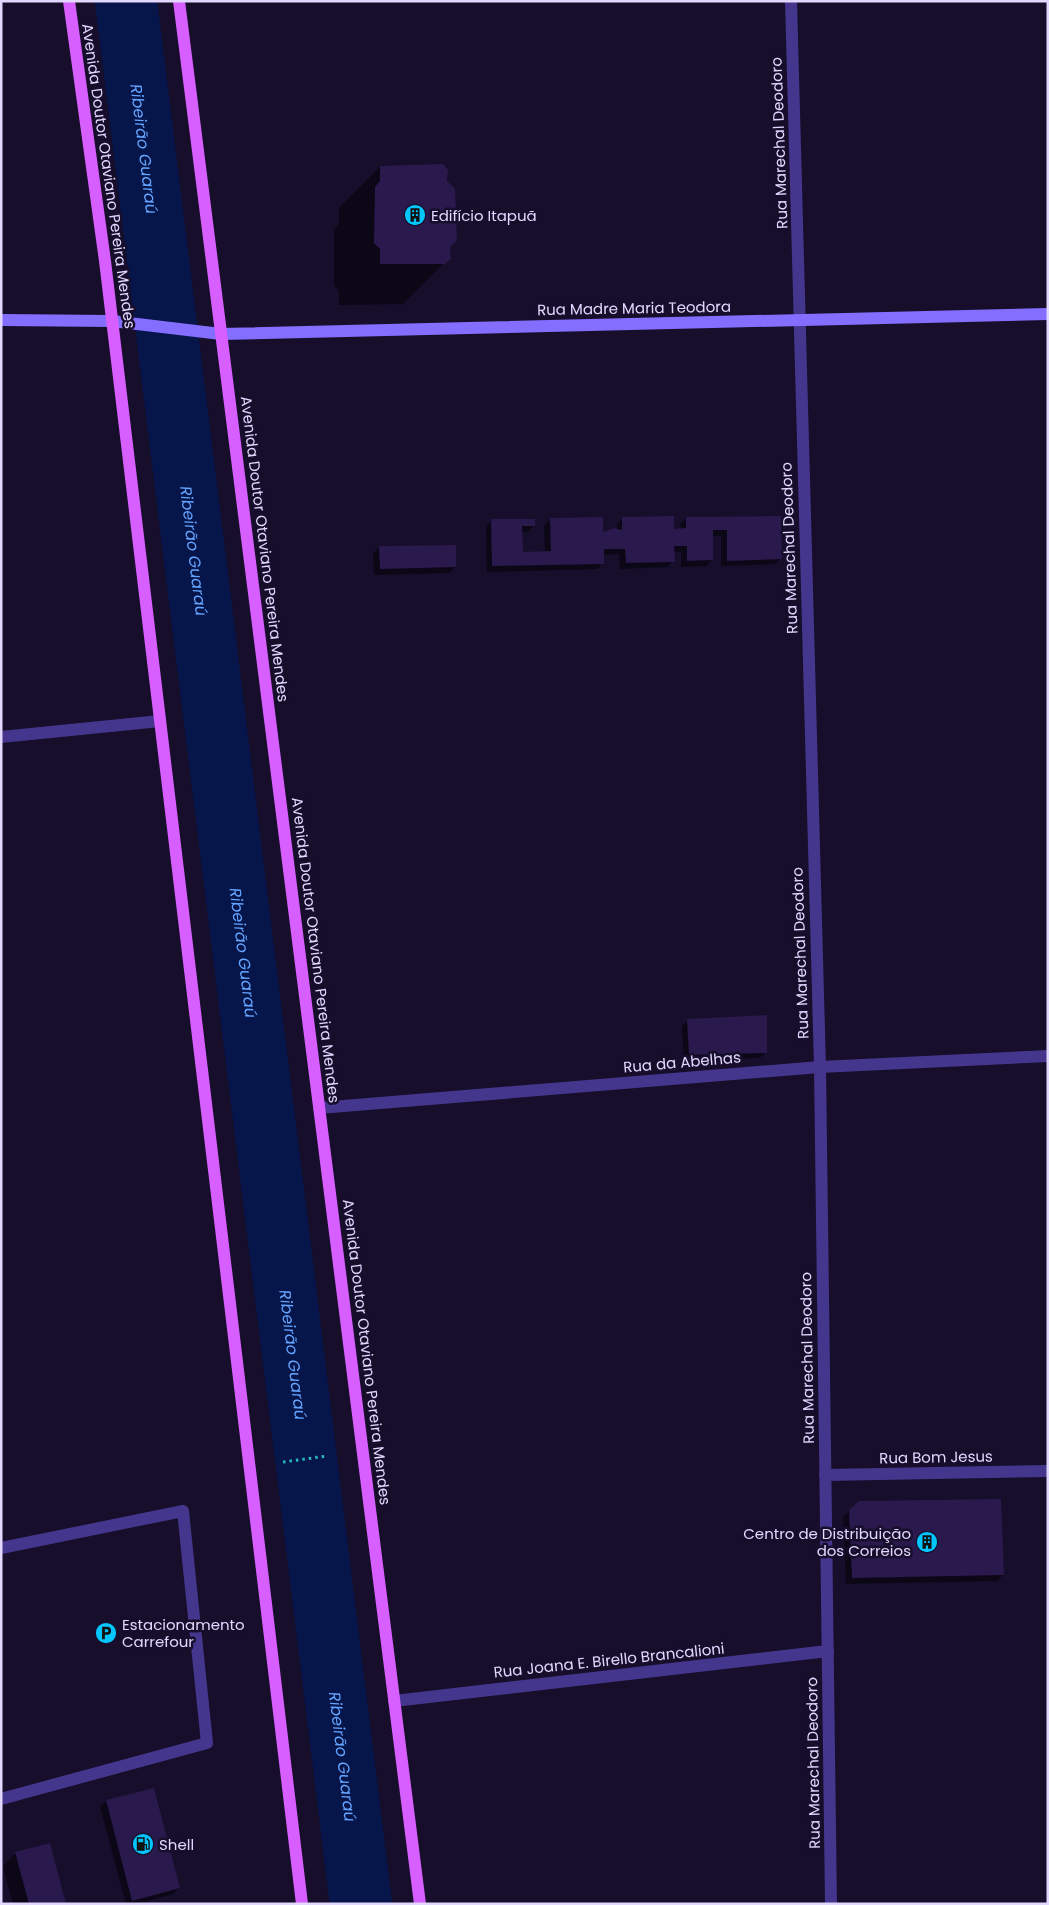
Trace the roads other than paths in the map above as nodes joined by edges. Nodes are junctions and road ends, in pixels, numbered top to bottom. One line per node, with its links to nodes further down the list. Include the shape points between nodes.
1 (69, 1): 7 (main road, Avenida Doutor Otaviano Pereira Mendes)
2 (179, 1): 8 (main road, Avenida Doutor Otaviano Pereira Mendes)
3 (791, 1): 6 (street, Rua Marechal Deodoro)
4 (1048, 314): 6 (street, Rua Madre Maria Teodora)
5 (1, 320): 7 (street)
6 (799, 320): 8 (street, Rua Madre Maria Teodora); 12 (street, Rua Marechal Deodoro)
7 (112, 321): 8 (street, Rua Madre Maria Teodora); 9 (main road, Avenida Doutor Otaviano Pereira Mendes)
8 (221, 334): 13 (main road, Avenida Doutor Otaviano Pereira Mendes)
9 (160, 721): 10 (street); 20 (main road, Avenida Doutor Otaviano Pereira Mendes)
10 (1, 738)
11 (1048, 1056): 12 (street, Rua da Abelhas)
12 (820, 1067): 13 (street, Rua da Abelhas); 15 (street, Rua Marechal Deodoro)
13 (319, 1108): 18 (main road, Avenida Doutor Otaviano Pereira Mendes)
14 (1048, 1471): 15 (street, Rua Bom Jesus)
15 (825, 1474): 17 (street, Rua Marechal Deodoro)
16 (1, 1548): 19 (street, via 183,1511 207,1743)
17 (828, 1651): 18 (street, Rua Joana E. Birello Brancalioni); 22 (street, Rua Marechal Deodoro)
18 (394, 1700): 21 (main road, Avenida Doutor Otaviano Pereira Mendes)
19 (1, 1799)
20 (302, 1904)
21 (420, 1904)
22 (831, 1904)

